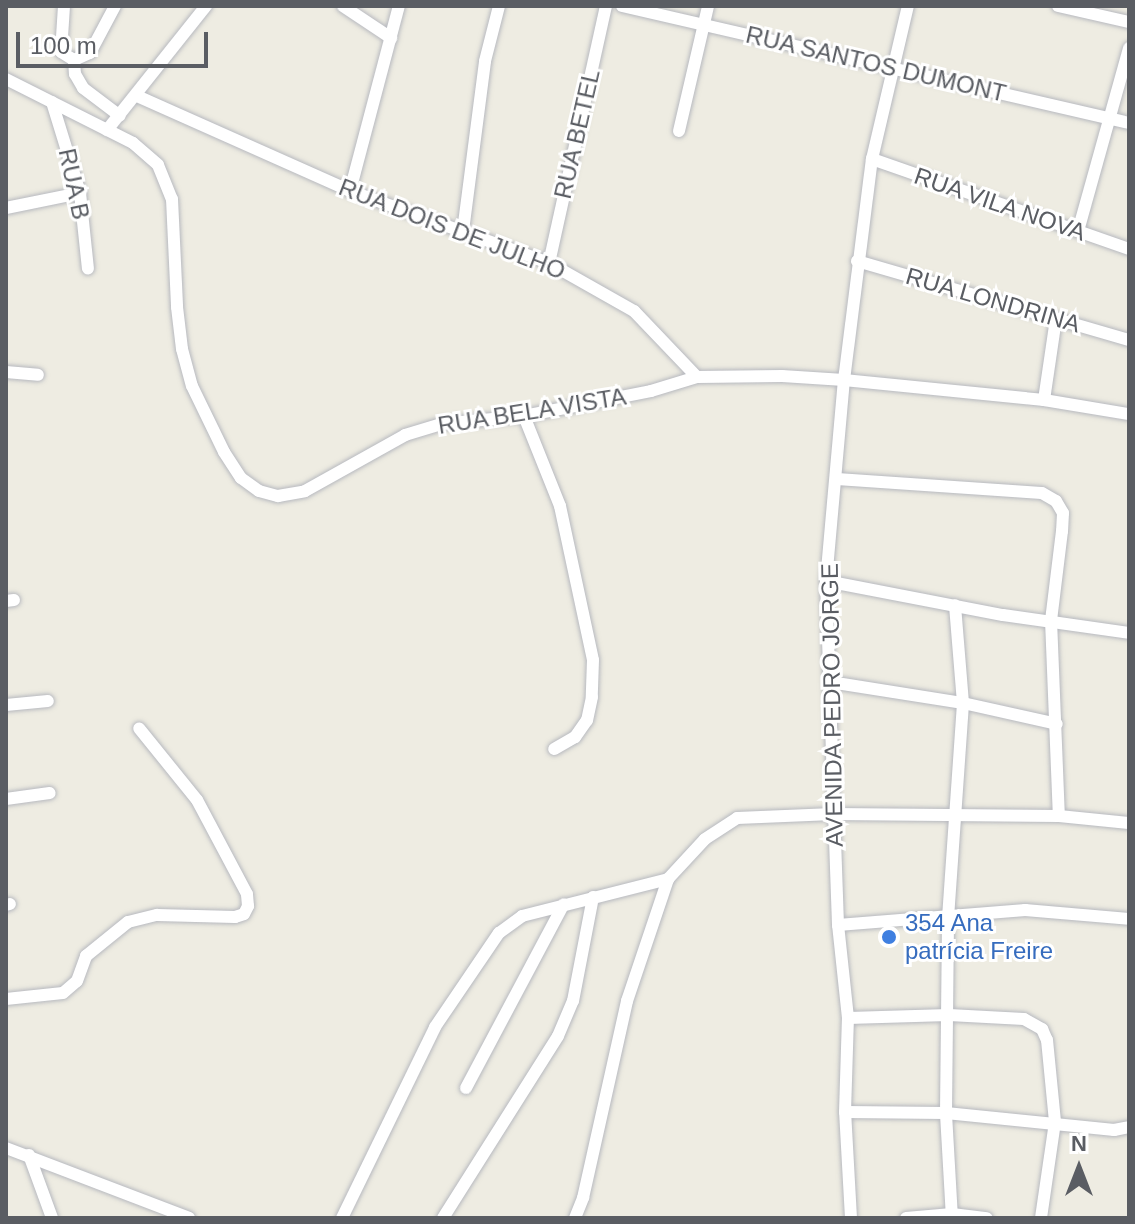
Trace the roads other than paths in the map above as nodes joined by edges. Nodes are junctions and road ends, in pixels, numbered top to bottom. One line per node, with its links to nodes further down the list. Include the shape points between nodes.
1 (64, 6): 16 (street, via 61,52)
2 (115, 6): 16 (street, via 90,53)
3 (204, 6): 19 (street)
4 (343, 6): 14 (street)
5 (399, 6): 14 (street)
6 (499, 6): 30 (street, via 485,61)
7 (606, 6): 34 (street, RUA BETEL)
8 (622, 6): 13 (street, RUA SANTOS DUMONT)
9 (708, 6): 13 (street)
10 (908, 6): 17 (street, AVENIDA PEDRO JORGE)
11 (1058, 6): 12 (street)
12 (1129, 22)
13 (704, 25): 17 (street, RUA SANTOS DUMONT); 25 (street)
14 (391, 38): 27 (street)
15 (1129, 48): 22 (street)
16 (74, 60): 21 (street, via 83,88)
17 (891, 66): 22 (street, RUA SANTOS DUMONT); 26 (street, AVENIDA PEDRO JORGE)
18 (6, 79): 20 (street)
19 (137, 96): 21 (street); 27 (street, RUA DOIS DE JULHO)
20 (52, 102): 24 (street); 28 (street, RUA B)
21 (120, 116): 24 (street)
22 (1110, 119): 23 (street, RUA SANTOS DUMONT); 31 (street)
23 (1129, 123)
24 (107, 130): 44 (street, RUA BELA VISTA, via 133,143 166,179 172,199 182,349 207,421 241,478 259,491 278,496 305,491 405,435 441,424)
25 (679, 131)
26 (872, 159): 31 (street, RUA VILA NOVA); 33 (street, AVENIDA PEDRO JORGE)
27 (350, 191): 30 (street, RUA DOIS DE JULHO)
28 (80, 193): 29 (street); 35 (street, RUA B)
29 (6, 208)
30 (463, 231): 34 (street, RUA DOIS DE JULHO)
31 (1078, 231): 32 (street, RUA VILA NOVA)
32 (1129, 249)
33 (857, 261): 36 (street, RUA LONDRINA); 41 (street, AVENIDA PEDRO JORGE)
34 (549, 263): 40 (street, RUA DOIS DE JULHO, via 634,311)
35 (88, 269)
36 (1056, 319): 37 (street, RUA LONDRINA); 42 (street)
37 (1129, 340)
38 (6, 372): 39 (street)
39 (38, 375)
40 (697, 377): 41 (street); 44 (street, RUA BELA VISTA)
41 (844, 380): 42 (street); 45 (street, AVENIDA PEDRO JORGE)
42 (1044, 400): 43 (street)
43 (1129, 414)
44 (524, 416): 56 (street, via 560,506 593,660 587,720 575,737)
45 (837, 479): 46 (street, AVENIDA PEDRO JORGE); 48 (street, via 1042,493 1056,501 1063,513)
46 (826, 581): 47 (street); 50 (street, AVENIDA PEDRO JORGE)
47 (955, 605): 48 (street); 52 (street)
48 (1051, 620): 49 (street); 54 (street)
49 (1129, 633)
50 (830, 682): 52 (street); 59 (street, AVENIDA PEDRO JORGE)
51 (48, 701): 53 (street)
52 (963, 703): 54 (street); 60 (street)
53 (6, 705)
54 (1057, 724): 61 (street)
55 (139, 728): 69 (street, via 197,800 247,894 248,906 235,917 157,915 128,922 86,956 77,981 63,993)
56 (554, 749)
57 (50, 793): 58 (street)
58 (6, 799)
59 (833, 814): 60 (street); 63 (street, via 737,818 705,839); 68 (street, AVENIDA PEDRO JORGE)
60 (957, 816): 61 (street); 66 (street)
61 (1059, 816): 62 (street)
62 (1129, 823)
63 (668, 879): 64 (street); 84 (street, via 627,1001)
64 (593, 897): 65 (street); 83 (street, via 573,1001 558,1036)
65 (564, 904): 72 (street); 82 (street, via 522,916 499,933 417,1059)
66 (948, 918): 67 (street, via 1025,910); 68 (street); 70 (street)
67 (1129, 919)
68 (838, 925): 71 (street, AVENIDA PEDRO JORGE)
69 (6, 999)
70 (949, 1015): 71 (street); 74 (street); 75 (street, via 1035,1022 1047,1040)
71 (848, 1018): 73 (street, AVENIDA PEDRO JORGE)
72 (466, 1088)
73 (845, 1112): 74 (street); 85 (street, AVENIDA PEDRO JORGE)
74 (946, 1113): 75 (street); 79 (street)
75 (1055, 1122): 76 (street, via 1114,1130); 88 (street)
76 (1129, 1127)
77 (6, 1148): 78 (street)
78 (29, 1155): 80 (street); 81 (street)
79 (952, 1216): 86 (street); 87 (street)
80 (52, 1218)
81 (189, 1218)
82 (342, 1218)
83 (443, 1218)
84 (575, 1218)
85 (851, 1218)
86 (906, 1218)
87 (987, 1218)
88 (1041, 1218)

